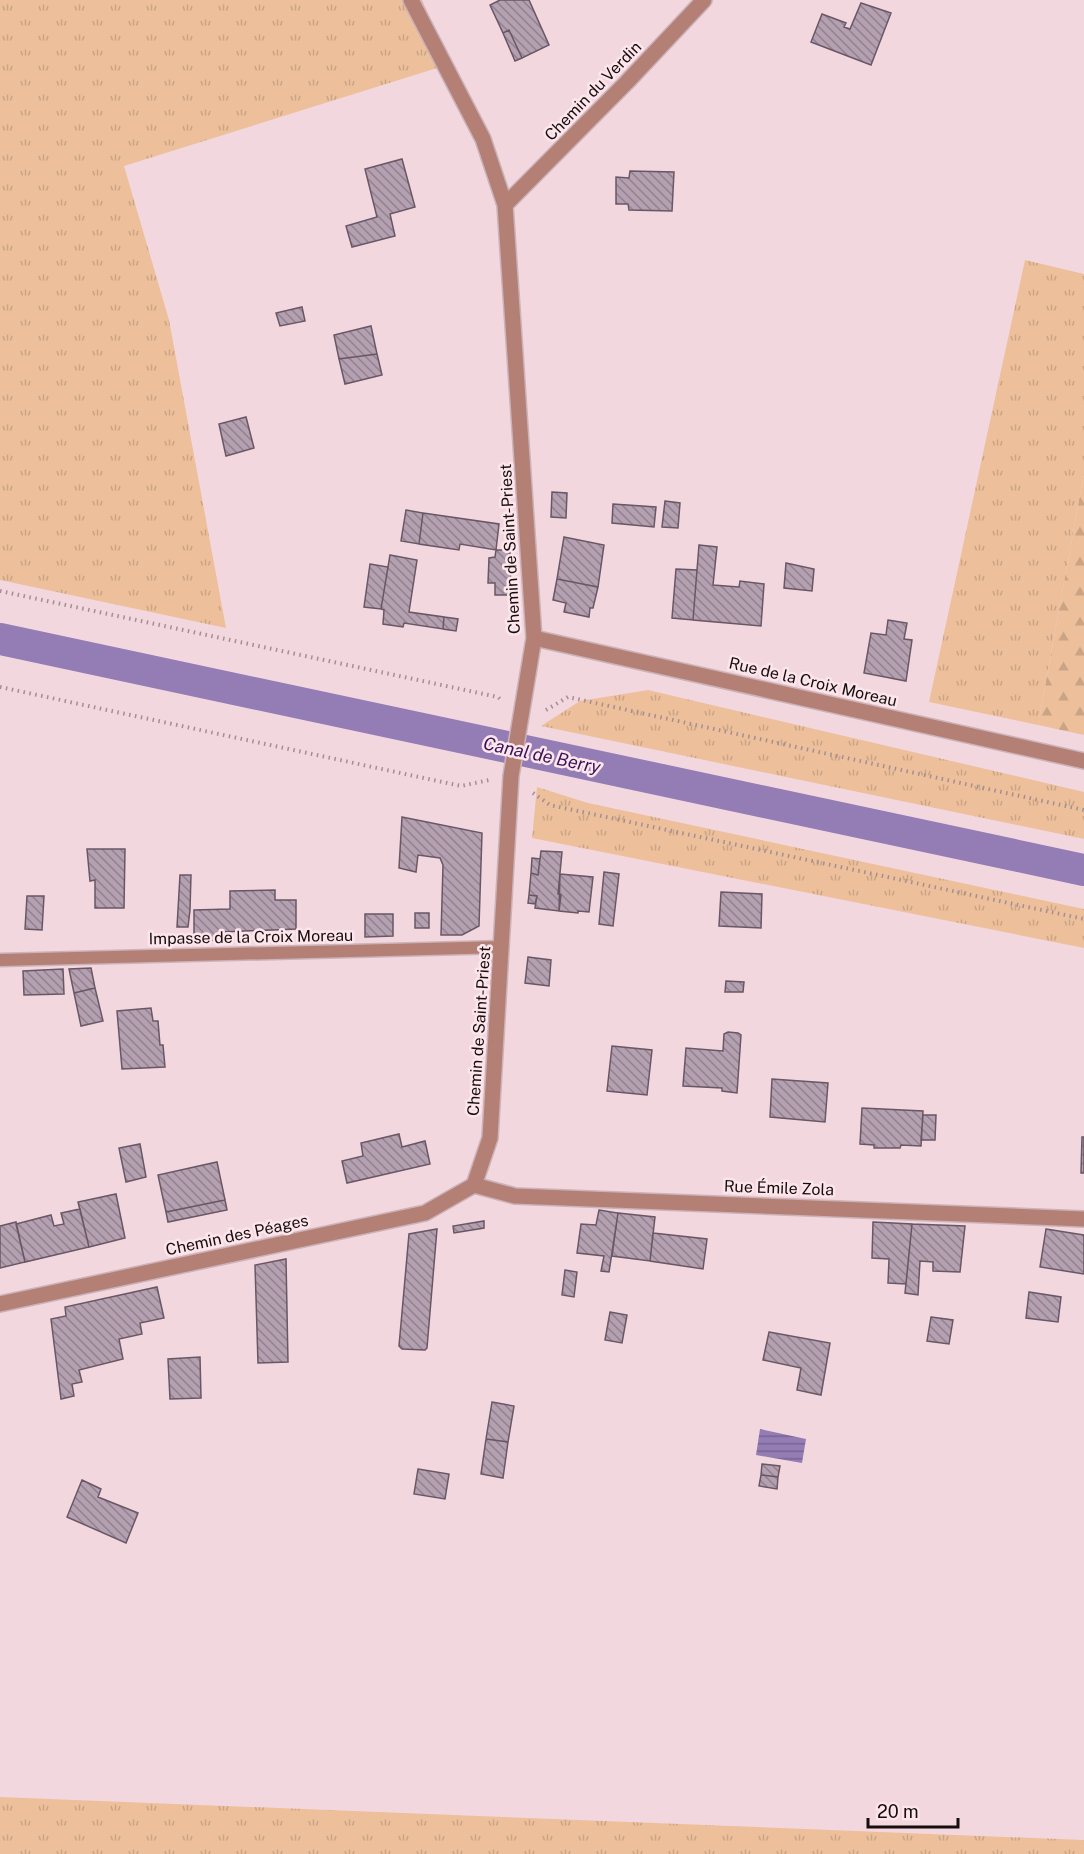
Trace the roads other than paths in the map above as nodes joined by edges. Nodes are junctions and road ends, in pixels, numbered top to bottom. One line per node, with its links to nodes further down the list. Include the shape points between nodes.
1 (411, 0): 3 (street, Chemin de Saint-Priest, via 483,139)
2 (705, 0): 3 (street, Chemin du Verdin)
3 (505, 205): 4 (street, Chemin de Saint-Priest)
4 (534, 638): 5 (street, Rue de la Croix Moreau); 6 (street, Chemin de Saint-Priest, via 511,776)
5 (1084, 761)
6 (502, 947): 7 (lane, Impasse de la Croix Moreau); 8 (street, Chemin de Saint-Priest, via 490,1138)
7 (0, 960)
8 (474, 1185): 9 (street, Rue Émile Zola, via 515,1196); 10 (street, Chemin des Péages, via 425,1213)
9 (1084, 1219)
10 (0, 1304)

